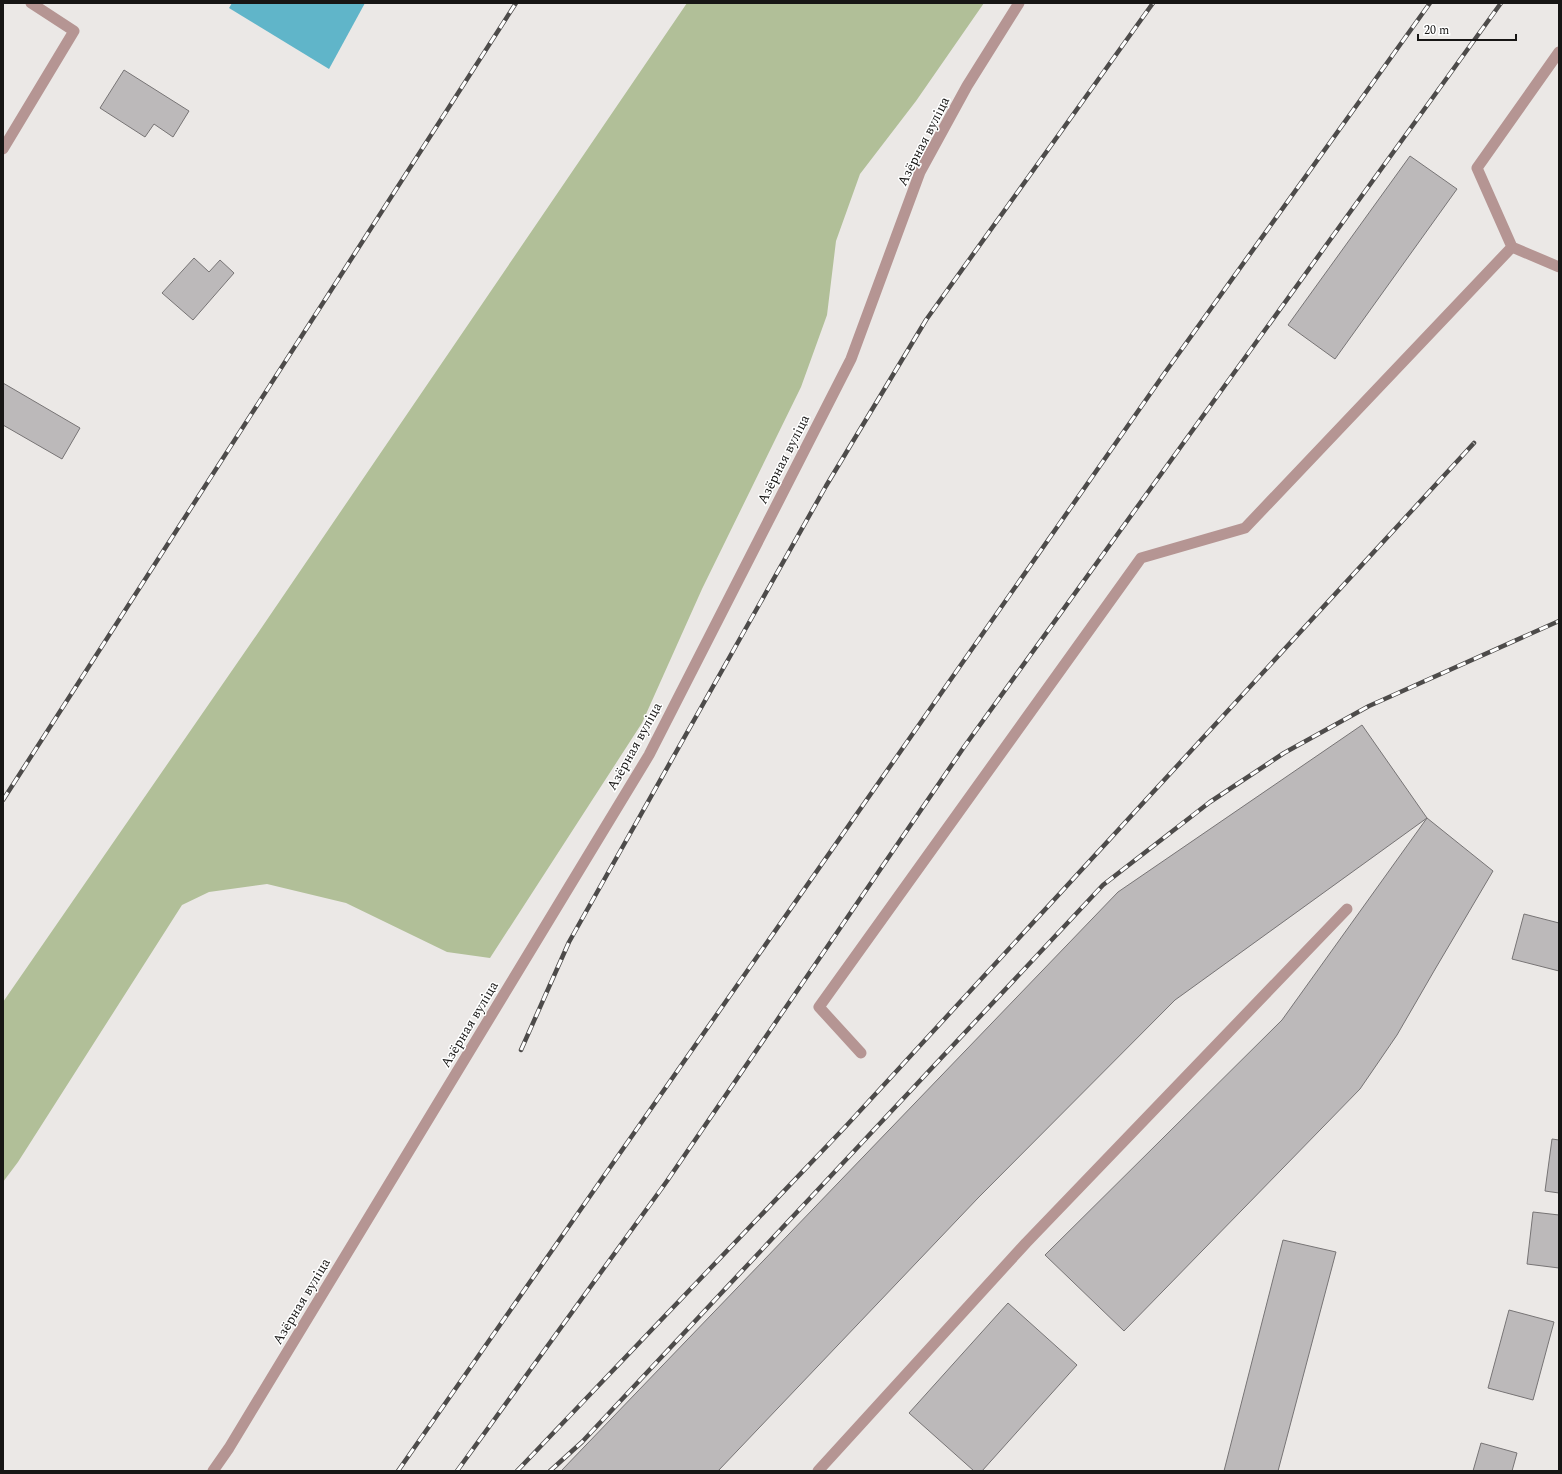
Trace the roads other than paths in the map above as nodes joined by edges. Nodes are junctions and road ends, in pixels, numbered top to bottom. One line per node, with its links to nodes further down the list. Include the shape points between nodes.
1 (31, 3): 4 (street, via 74,31)
2 (1019, 3): 9 (street, Азёрная вуліца, via 967,86 920,172 851,359 649,755)
3 (1559, 52): 5 (street, via 1477,168)
4 (3, 149)
5 (1512, 246): 6 (street); 8 (street, via 1245,528 1141,558 819,1007)
6 (1559, 267)
7 (1347, 909): 10 (street, via 1026,1243)
8 (861, 1053)
9 (213, 1471)
10 (818, 1471)

